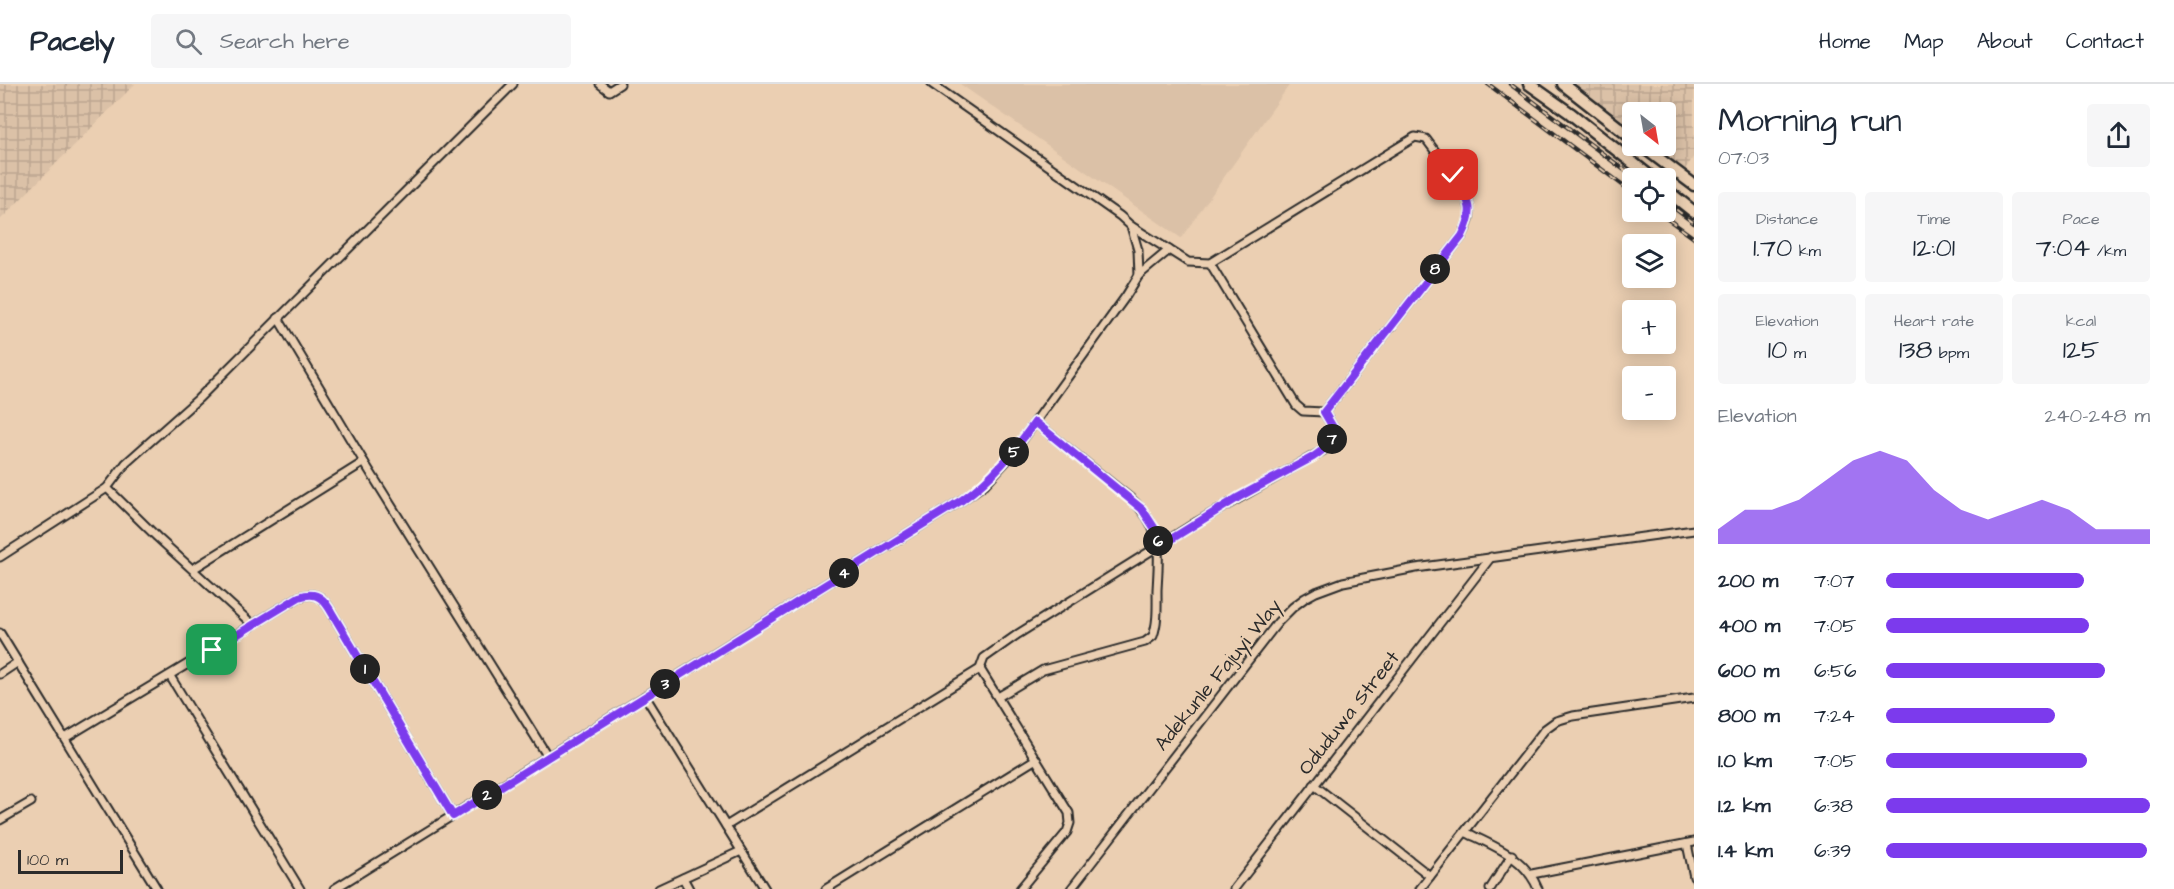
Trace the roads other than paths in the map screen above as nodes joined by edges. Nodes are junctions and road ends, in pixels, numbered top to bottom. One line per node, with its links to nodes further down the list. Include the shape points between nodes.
1 (513, 84): 17 (street)
2 (600, 84): 3 (street, via 609,91)
3 (620, 84)
4 (932, 84): 13 (street)
5 (1529, 84): 9 (highway)
6 (1563, 84): 7 (highway)
7 (1622, 130)
8 (1657, 156): 10 (highway)
9 (1639, 168)
10 (1692, 180)
11 (1676, 198): 12 (highway)
12 (1694, 212)
13 (1131, 226): 14 (street); 16 (street, via 1138,250)
14 (1169, 250): 15 (street, via 1188,262); 16 (street)
15 (1210, 263): 18 (street, via 1296,405 1303,411); 18 (street, via 1415,137 1426,139 1434,148 1468,201 1470,221)
16 (1139, 275): 19 (street)
17 (278, 318): 20 (street); 21 (street, via 198,399 126,462)
18 (1324, 412): 23 (street, via 1334,429 1324,450)
19 (1035, 422): 23 (street, via 1142,509); 33 (street, via 1010,457 977,489)
20 (364, 462): 26 (street); 37 (street)
21 (107, 488): 24 (street); 26 (street)
22 (1694, 530): 25 (street, Adekunle Fajuyi Way)
23 (1160, 546): 30 (street, via 992,652 984,658); 34 (street, via 1153,636 1127,648 1043,670)
24 (0, 557)
25 (1491, 557): 39 (street, Oduduwa Street); 60 (street, Adekunle Fajuyi Way, via 1343,582 1316,592 1293,607)
26 (193, 568): 27 (street)
27 (253, 625): 32 (street); 41 (street, via 309,593 324,600)
28 (0, 633): 29 (street)
29 (18, 662): 31 (street); 36 (street)
30 (980, 669): 34 (street); 43 (street)
31 (0, 674)
32 (170, 676): 36 (street); 53 (street)
33 (645, 696): 37 (street); 43 (street)
34 (998, 697): 38 (street)
35 (1694, 698): 44 (street, via 1556,721 1535,740)
36 (66, 738): 52 (street)
37 (548, 757): 41 (street)
38 (1036, 759): 58 (street); 59 (street, via 1069,813 1070,823 1067,832)
39 (1314, 785): 49 (street); 61 (street, Oduduwa Street)
40 (31, 802): 42 (street)
41 (453, 816): 54 (street)
42 (0, 820)
43 (726, 826): 46 (street)
44 (1465, 832): 47 (street); 49 (street)
45 (1691, 843): 48 (street); 50 (street)
46 (741, 851): 51 (street); 57 (street)
47 (1512, 855): 48 (street); 63 (street)
48 (1532, 874): 64 (street)
49 (1430, 876): 62 (street)
50 (1694, 877)
51 (683, 878): 55 (street); 56 (street)
52 (157, 889)
53 (300, 889)
54 (334, 889)
55 (658, 889)
56 (689, 889)
57 (765, 889)
58 (826, 889)
59 (1020, 889)
60 (1071, 889)
61 (1234, 889)
62 (1420, 889)
63 (1490, 889)
64 (1538, 889)

